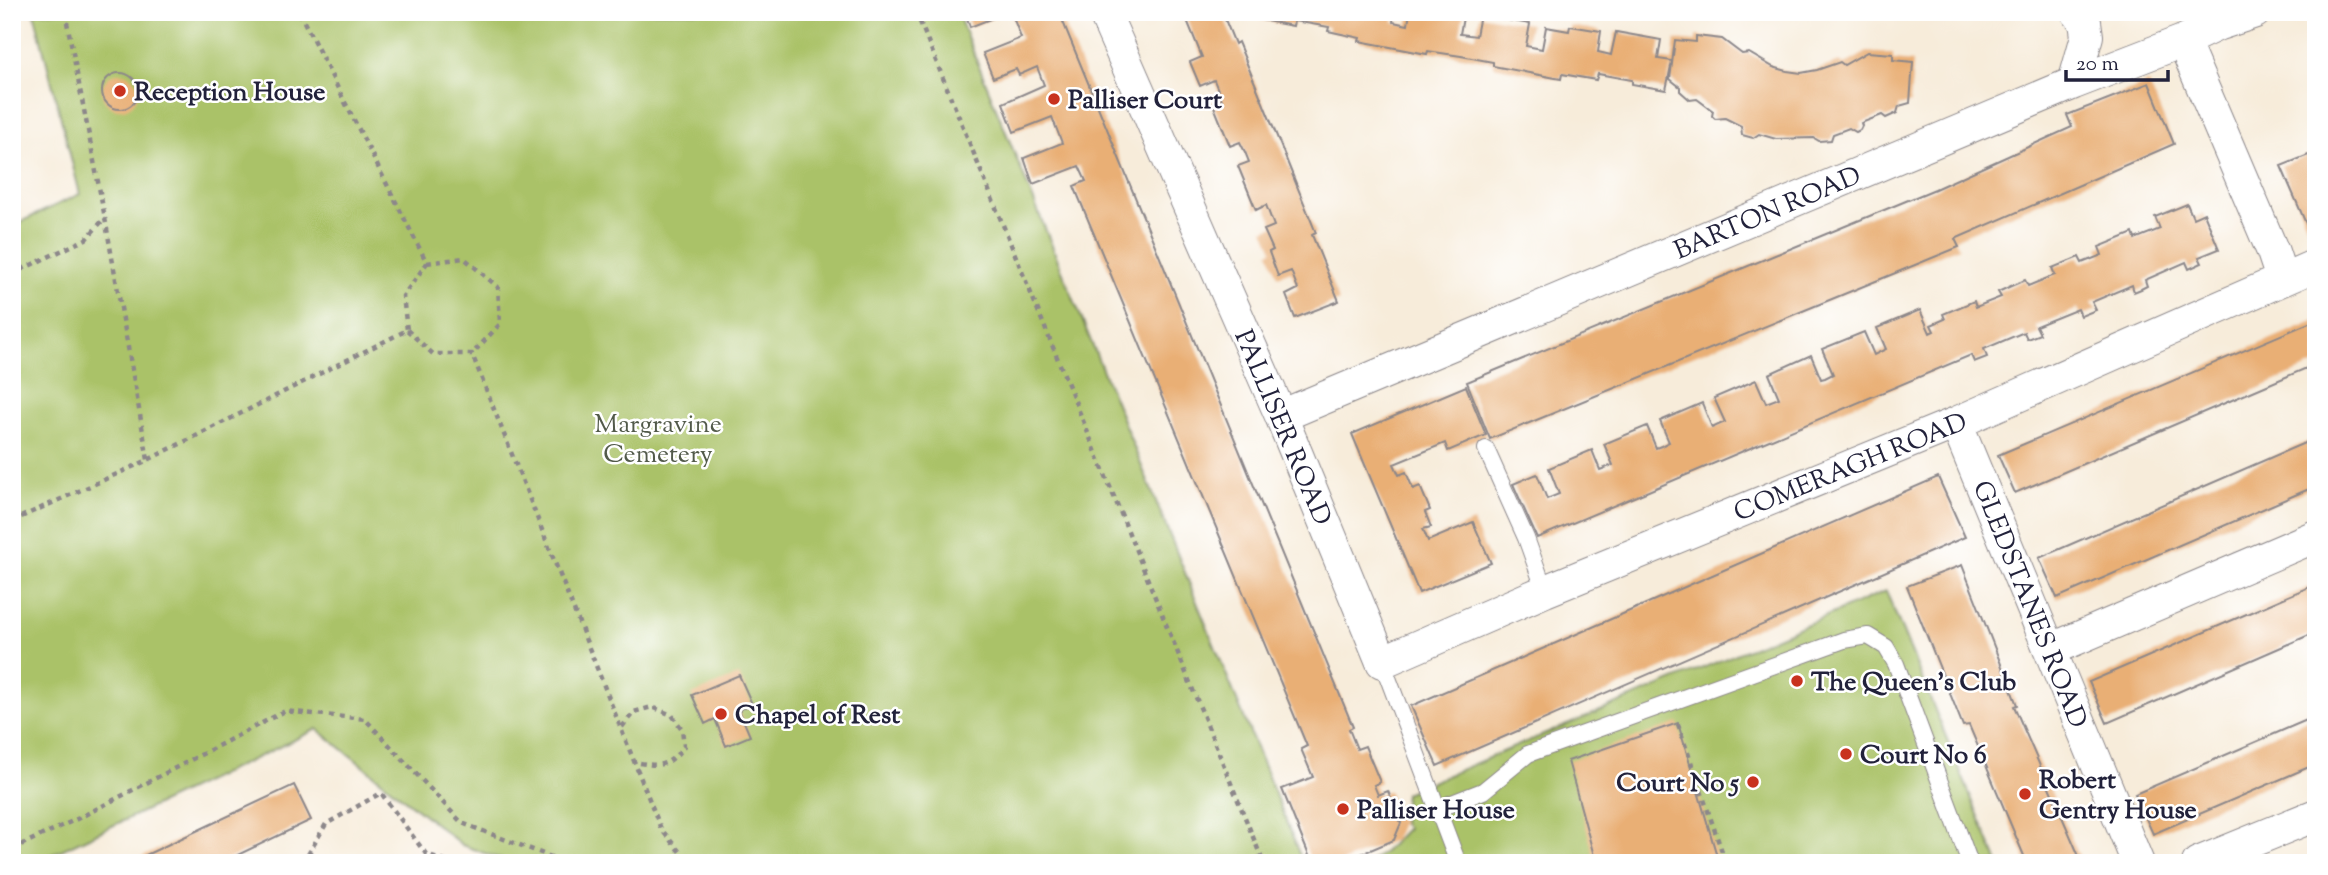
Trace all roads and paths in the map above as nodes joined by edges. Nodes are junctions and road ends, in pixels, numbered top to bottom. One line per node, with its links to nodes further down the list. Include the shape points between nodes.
1 (65, 12): 9 (path)
2 (299, 12): 10 (path)
3 (916, 12): 36 (path)
4 (1104, 12): 16 (street, PALLISER ROAD)
5 (2077, 12): 8 (street, via 2085,22 2087,36)
6 (2255, 12): 7 (street, BARTON ROAD)
7 (2183, 41): 8 (street, BARTON ROAD); 13 (street)
8 (2074, 83): 16 (street, BARTON ROAD)
9 (105, 218): 12 (path, via 86,239); 19 (path)
10 (427, 263): 14 (path, via 403,296); 15 (path, via 464,258 498,287 500,324)
11 (2316, 265): 13 (street, COMERAGH ROAD)
12 (12, 274)
13 (2283, 279): 17 (street, COMERAGH ROAD)
14 (407, 330): 15 (path, via 433,354); 19 (path)
15 (472, 354): 26 (path)
16 (1281, 416): 24 (street, PALLISER ROAD)
17 (1956, 423): 22 (street, COMERAGH ROAD); 23 (street, GLEDSTANES ROAD)
18 (1486, 449): 22 (lane)
19 (148, 460): 20 (path)
20 (12, 521)
21 (2316, 537): 23 (street)
22 (1545, 591): 24 (street, COMERAGH ROAD)
23 (2050, 650): 39 (street, GLEDSTANES ROAD)
24 (1382, 662): 28 (lane, PALLISER ROAD)
25 (1678, 723): 37 (path)
26 (621, 728): 27 (path); 27 (path, via 634,712 652,707 672,715 682,729 684,746 674,760 656,766)
27 (634, 762): 35 (path, via 661,829)
28 (1437, 809): 31 (lane, PALLISER ROAD); 38 (lane, via 1483,791 1528,754 1844,639 1868,636 1886,648 1896,664)
29 (2316, 815): 40 (street)
30 (12, 849): 34 (path, via 285,711 365,719 462,823)
31 (1455, 855)
32 (303, 863): 33 (path, via 326,824 381,793 426,854)
33 (454, 863)
34 (567, 863)
35 (689, 863)
36 (1261, 863)
37 (1726, 863)
38 (1970, 863)
39 (2138, 863)
40 (2198, 863)

